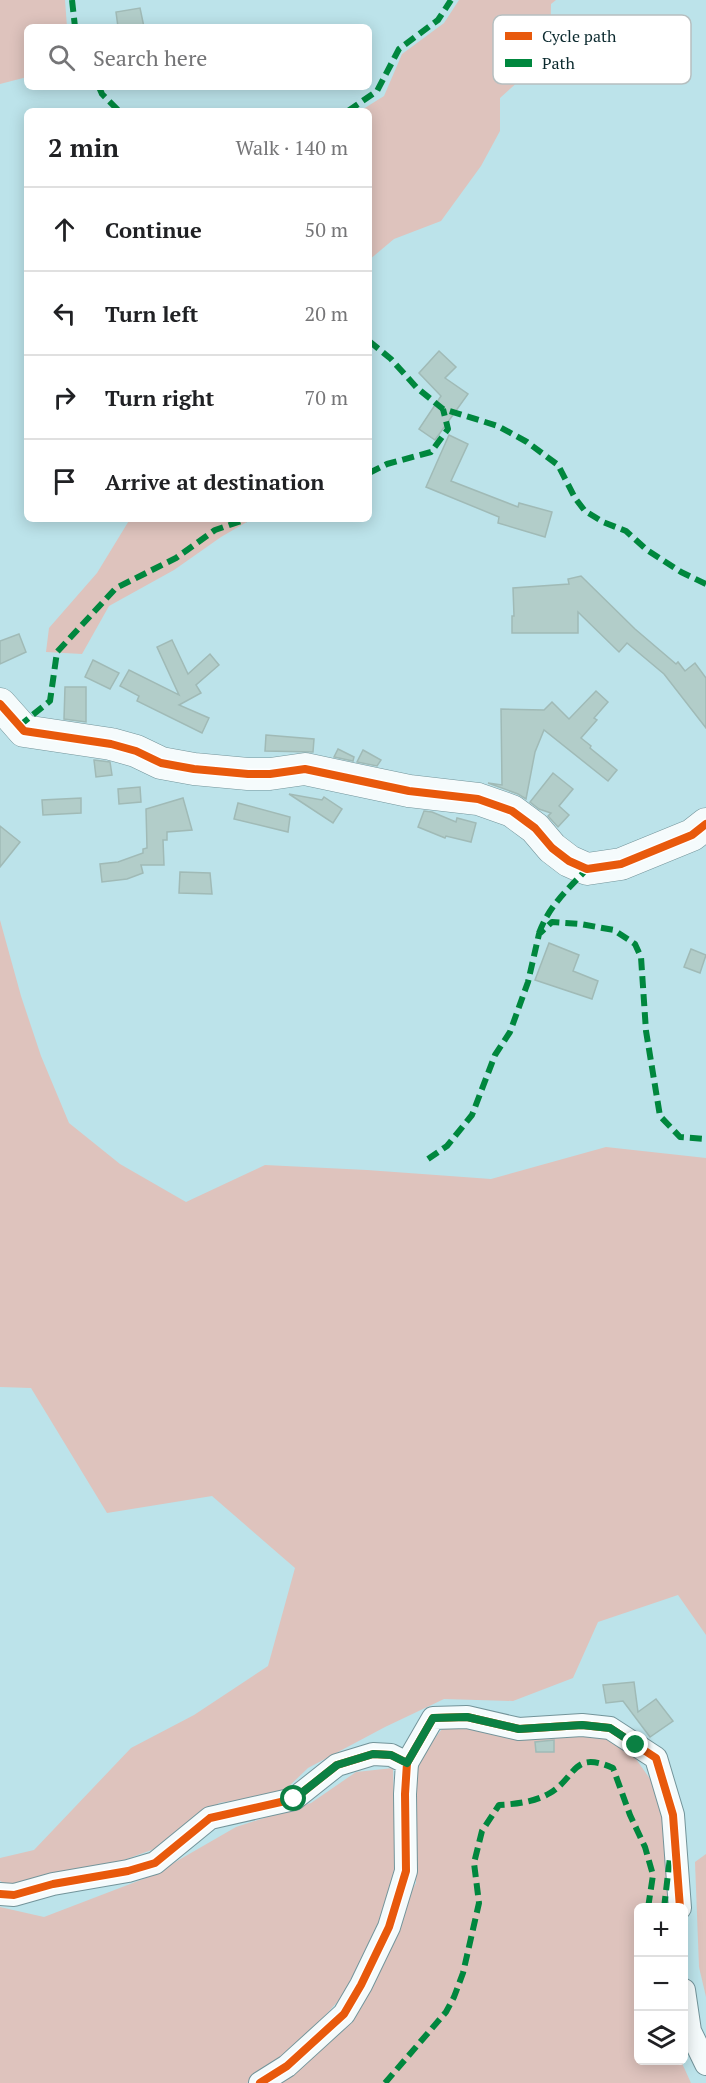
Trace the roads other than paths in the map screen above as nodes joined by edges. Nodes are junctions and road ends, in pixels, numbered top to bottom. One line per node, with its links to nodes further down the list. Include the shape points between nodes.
1 (0, 704): 2 (street, via 24,731 111,744 161,763 248,774 305,769 410,791 478,799 512,811 535,828 552,848 586,869 621,864 692,834)
2 (706, 824)
3 (407, 1763): 4 (street, via 391,1755 373,1754 337,1765 294,1799 210,1818 155,1863 14,1895); 5 (street, via 433,1718 467,1717 519,1729 582,1725 610,1728 656,1758 673,1815); 8 (street, via 406,1871 389,1927 344,2014 287,2066)
4 (0, 1894)
5 (680, 1903)
6 (687, 2011): 7 (street, via 690,2031)
7 (706, 2064)
8 (260, 2083)

